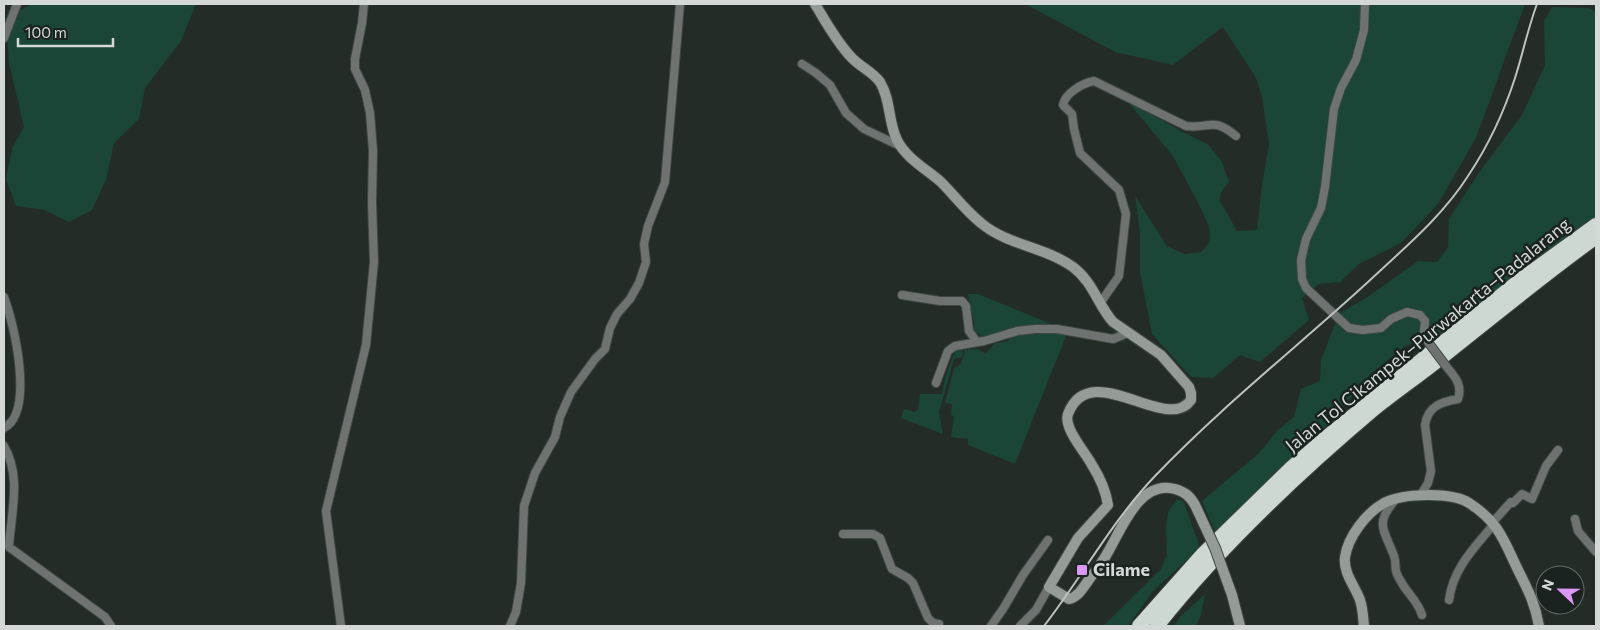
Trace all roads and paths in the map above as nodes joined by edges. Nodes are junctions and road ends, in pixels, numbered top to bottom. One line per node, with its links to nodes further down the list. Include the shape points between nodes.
1 (17, 4): 6 (street)
2 (364, 4): 32 (street, via 355,69 365,90 370,113 374,262 366,345 326,511)
3 (680, 4): 33 (street, via 665,182 648,226 644,244 646,262 639,283 610,328 605,349 571,392 555,437 534,473 524,506 521,583)
4 (815, 4): 9 (street, via 844,49 882,85)
5 (1365, 4): 21 (street, bridge, via 1364,30 1356,60 1334,109 1325,187 1321,208 1306,239 1301,260 1302,279 1306,288 1349,328 1380,328 1407,312 1420,315 1425,321 1424,332 1428,342 1460,385 1458,399 1437,404 1426,418 1431,471)
6 (4, 38)
7 (802, 64): 9 (street, via 830,86 846,113 864,129)
8 (1236, 136): 14 (street, via 1217,124 1186,126 1094,81 1071,92 1064,100 1063,105 1072,114 1080,153 1119,190 1126,214 1119,276)
9 (900, 146): 14 (street, via 980,223 1073,267)
10 (1596, 225): 37 (highway, Jalan Tol Cikampek–Purwakarta–Padalarang, via 1520,280 1291,468 1203,554)
11 (1596, 237): 38 (highway, Jalan Tol Cikampek–Purwakarta–Padalarang, via 1375,409 1323,454 1267,505)
12 (902, 295): 16 (street, via 962,301 967,309 969,331)
13 (4, 297): 18 (street, via 19,356 22,383 17,408 9,426)
14 (1102, 302): 15 (street, via 1108,316)
15 (1128, 333): 16 (street, via 1113,339 1057,329 1035,329); 28 (street, via 1167,361 1188,387 1191,400 1183,408 1173,410 1101,392 1080,396 1068,414 1068,423 1094,467 1108,504 1078,538)
16 (976, 342): 17 (street, via 950,348)
17 (936, 383)
18 (4, 428)
19 (4, 446): 31 (street, via 13,467 15,493 9,547 105,617)
20 (1558, 450): 24 (street, via 1546,466 1532,499 1522,494)
21 (1420, 496): 22 (street); 24 (street, via 1462,500)
22 (1396, 499): 30 (street, via 1384,516 1383,532 1395,558 1396,572); 40 (street, via 1384,503 1363,521 1345,555 1347,572 1360,601)
23 (1576, 519): 27 (street, via 1578,531)
24 (1493, 523): 29 (street, via 1461,564); 41 (street, via 1526,582)
25 (843, 534): 34 (street, via 873,534 880,538 892,569 913,583 928,618)
26 (1048, 540): 35 (street)
27 (1596, 552)
28 (1049, 587): 36 (street, via 1036,610); 39 (street, bridge, via 1069,599 1078,594 1107,555 1126,520 1148,493 1168,487 1187,494 1195,505 1215,548)
29 (1449, 600)
30 (1422, 614)
31 (111, 626)
32 (341, 626)
33 (510, 626)
34 (941, 626)
35 (990, 626)
36 (1020, 626)
37 (1140, 626)
38 (1157, 626)
39 (1240, 626)
40 (1364, 626)
41 (1540, 626)

